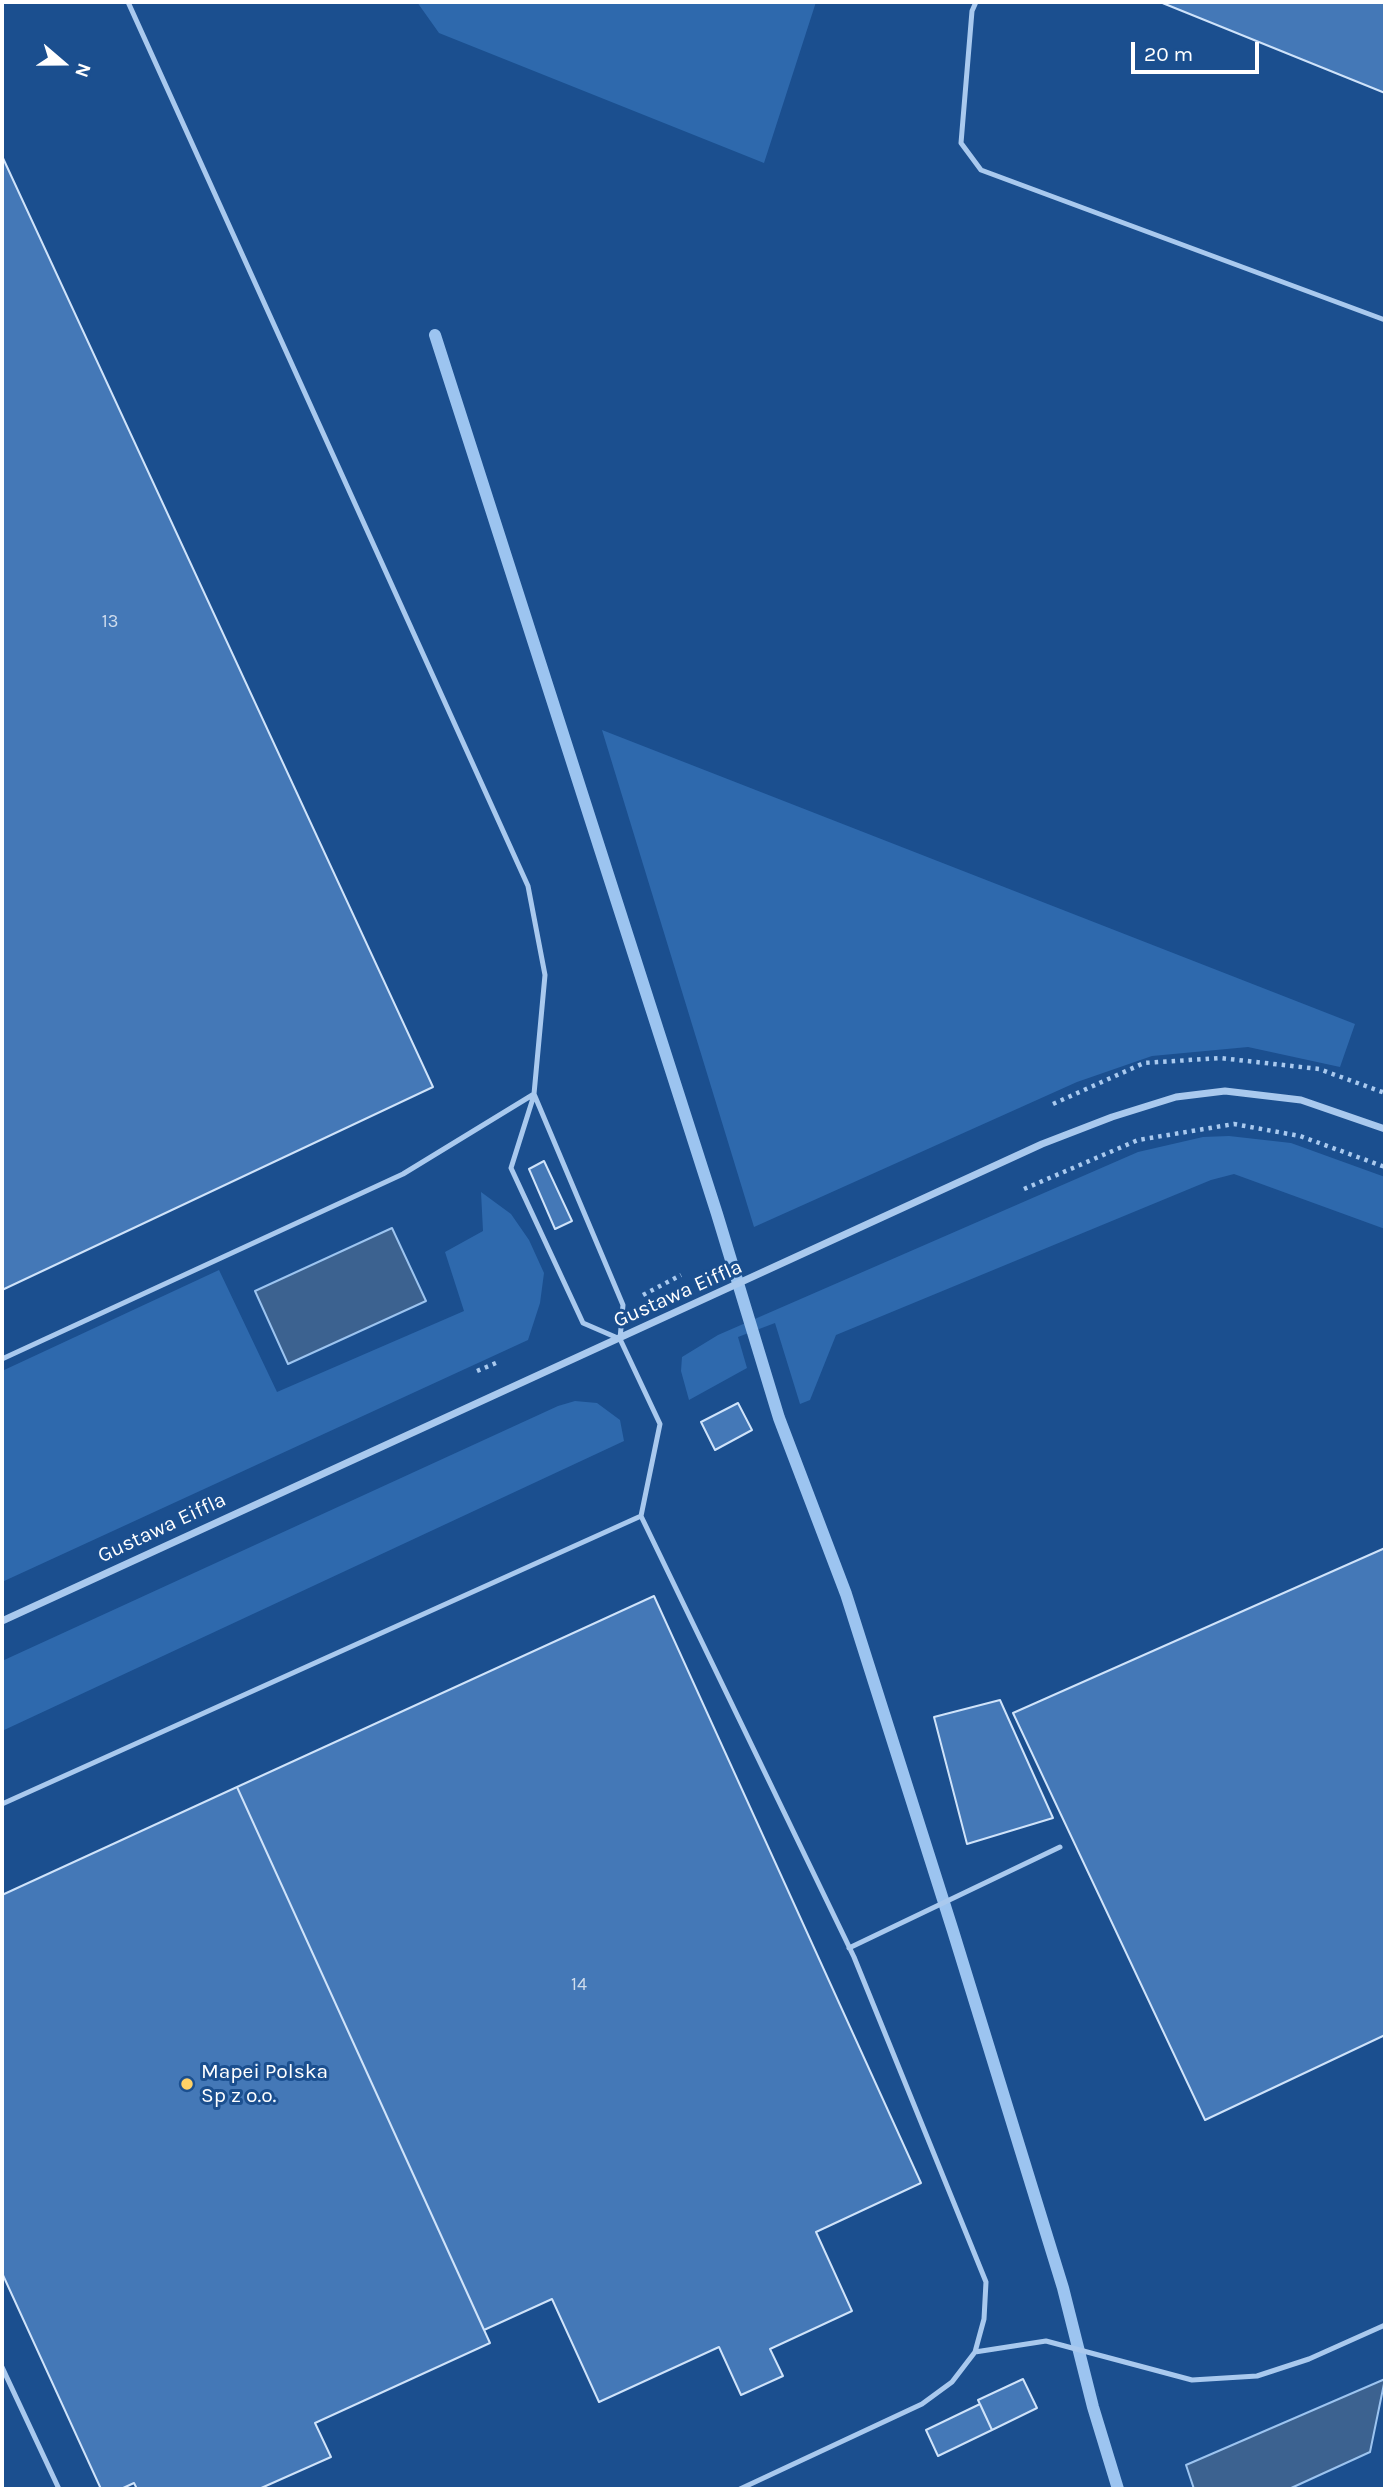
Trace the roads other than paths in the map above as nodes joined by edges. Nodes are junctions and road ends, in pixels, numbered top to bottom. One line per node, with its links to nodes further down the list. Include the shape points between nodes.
1 (128, 2): 4 (lane, via 528,886 545,975)
2 (976, 2): 3 (lane, via 961,143 981,170)
3 (1385, 320)
4 (534, 1094): 6 (lane, via 623,1305); 6 (lane, via 511,1168 583,1323); 7 (lane, via 403,1174)
5 (1385, 1129): 6 (street, Gustawa Eiffla, via 1301,1100 1260,1093 1225,1091 1176,1097 1042,1144)
6 (620, 1339): 8 (lane, via 660,1424); 9 (street, Gustawa Eiffla)
7 (2, 1359)
8 (641, 1516): 10 (lane); 12 (lane)
9 (2, 1621)
10 (2, 1804)
11 (1060, 1847): 12 (lane)
12 (849, 1948): 14 (lane, via 986,2282 984,2319)
13 (1385, 2325): 14 (lane, via 1257,2376 1192,2380 1046,2341)
14 (975, 2352): 17 (lane, via 952,2382 922,2404)
15 (2, 2367): 16 (lane)
16 (59, 2489)
17 (740, 2489)

